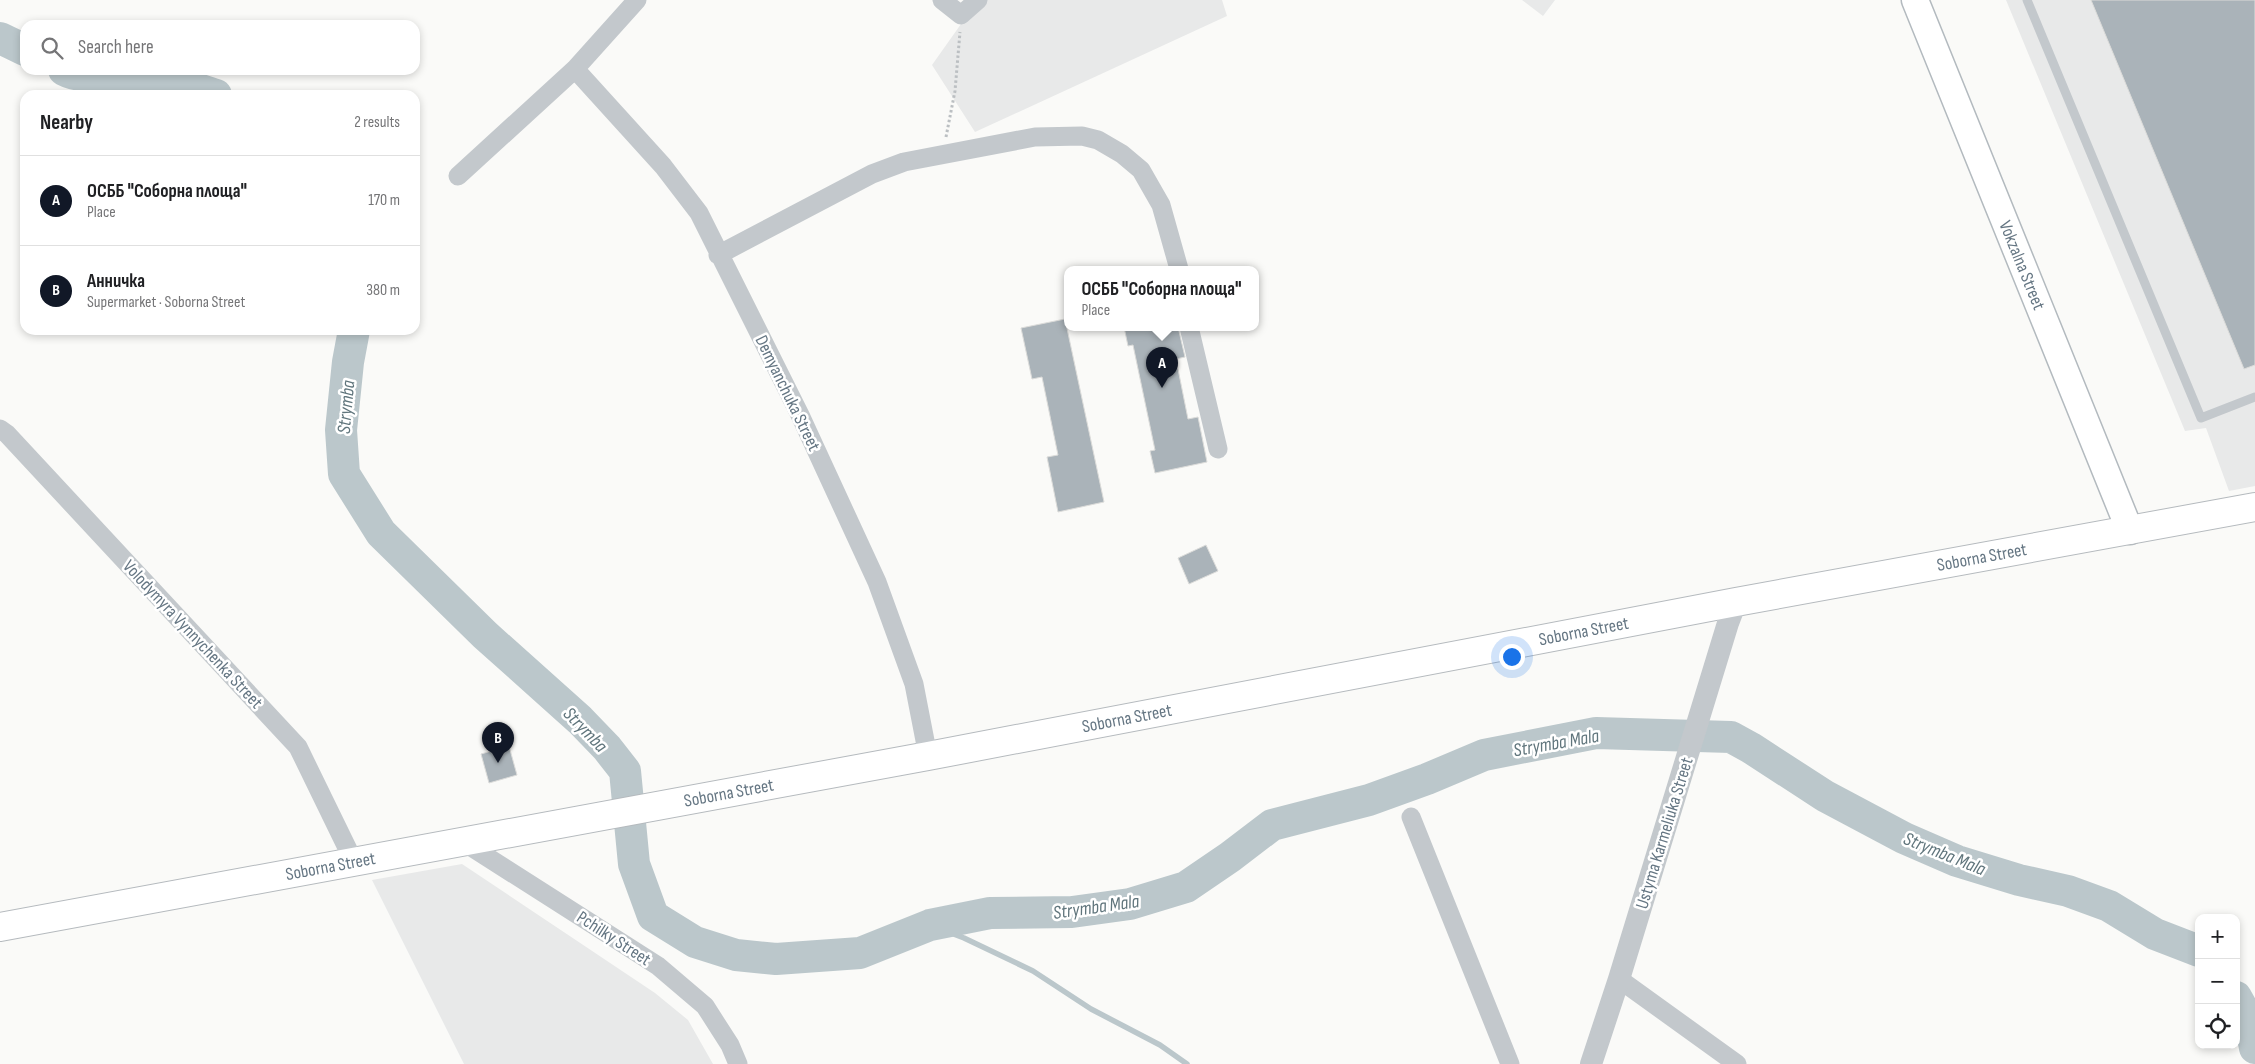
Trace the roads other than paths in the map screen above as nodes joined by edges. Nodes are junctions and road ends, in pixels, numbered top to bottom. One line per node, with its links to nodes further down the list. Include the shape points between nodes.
1 (637, 0): 6 (street)
2 (942, 0): 3 (street, via 961,15)
3 (978, 0)
4 (1915, 0): 15 (main road, Vokzalna Street)
5 (2027, 0): 11 (lane, via 2201,418)
6 (575, 69): 7 (street); 8 (street, Demyanchuka Street, via 663,166 699,213)
7 (458, 176)
8 (718, 255): 9 (street, via 872,174 904,162 1035,137 1082,136 1098,140 1142,170 1161,205); 17 (street, Demyanchuka Street, via 800,415 877,582 914,684)
9 (1178, 266)
10 (1190, 331): 13 (street)
11 (2255, 397)
12 (0, 429): 20 (street, Volodymyra Vynnychenka Street, via 298,748)
13 (1218, 449)
14 (2255, 507): 15 (main road, Soborna Street)
15 (2130, 532): 16 (main road, Soborna Street)
16 (1736, 602): 17 (main road, Soborna Street); 22 (street, Ustyma Karmeliuka Street)
17 (928, 756): 19 (main road, Soborna Street)
18 (1412, 817): 24 (street)
19 (462, 841): 20 (main road, Soborna Street); 23 (street, Pchilky Street, via 658,966 705,1006)
20 (354, 862): 21 (main road, Soborna Street)
21 (0, 927)
22 (1620, 979): 25 (street, Ustyma Karmeliuka Street); 26 (street)
23 (738, 1064)
24 (1510, 1064)
25 (1591, 1064)
26 (1738, 1064)

